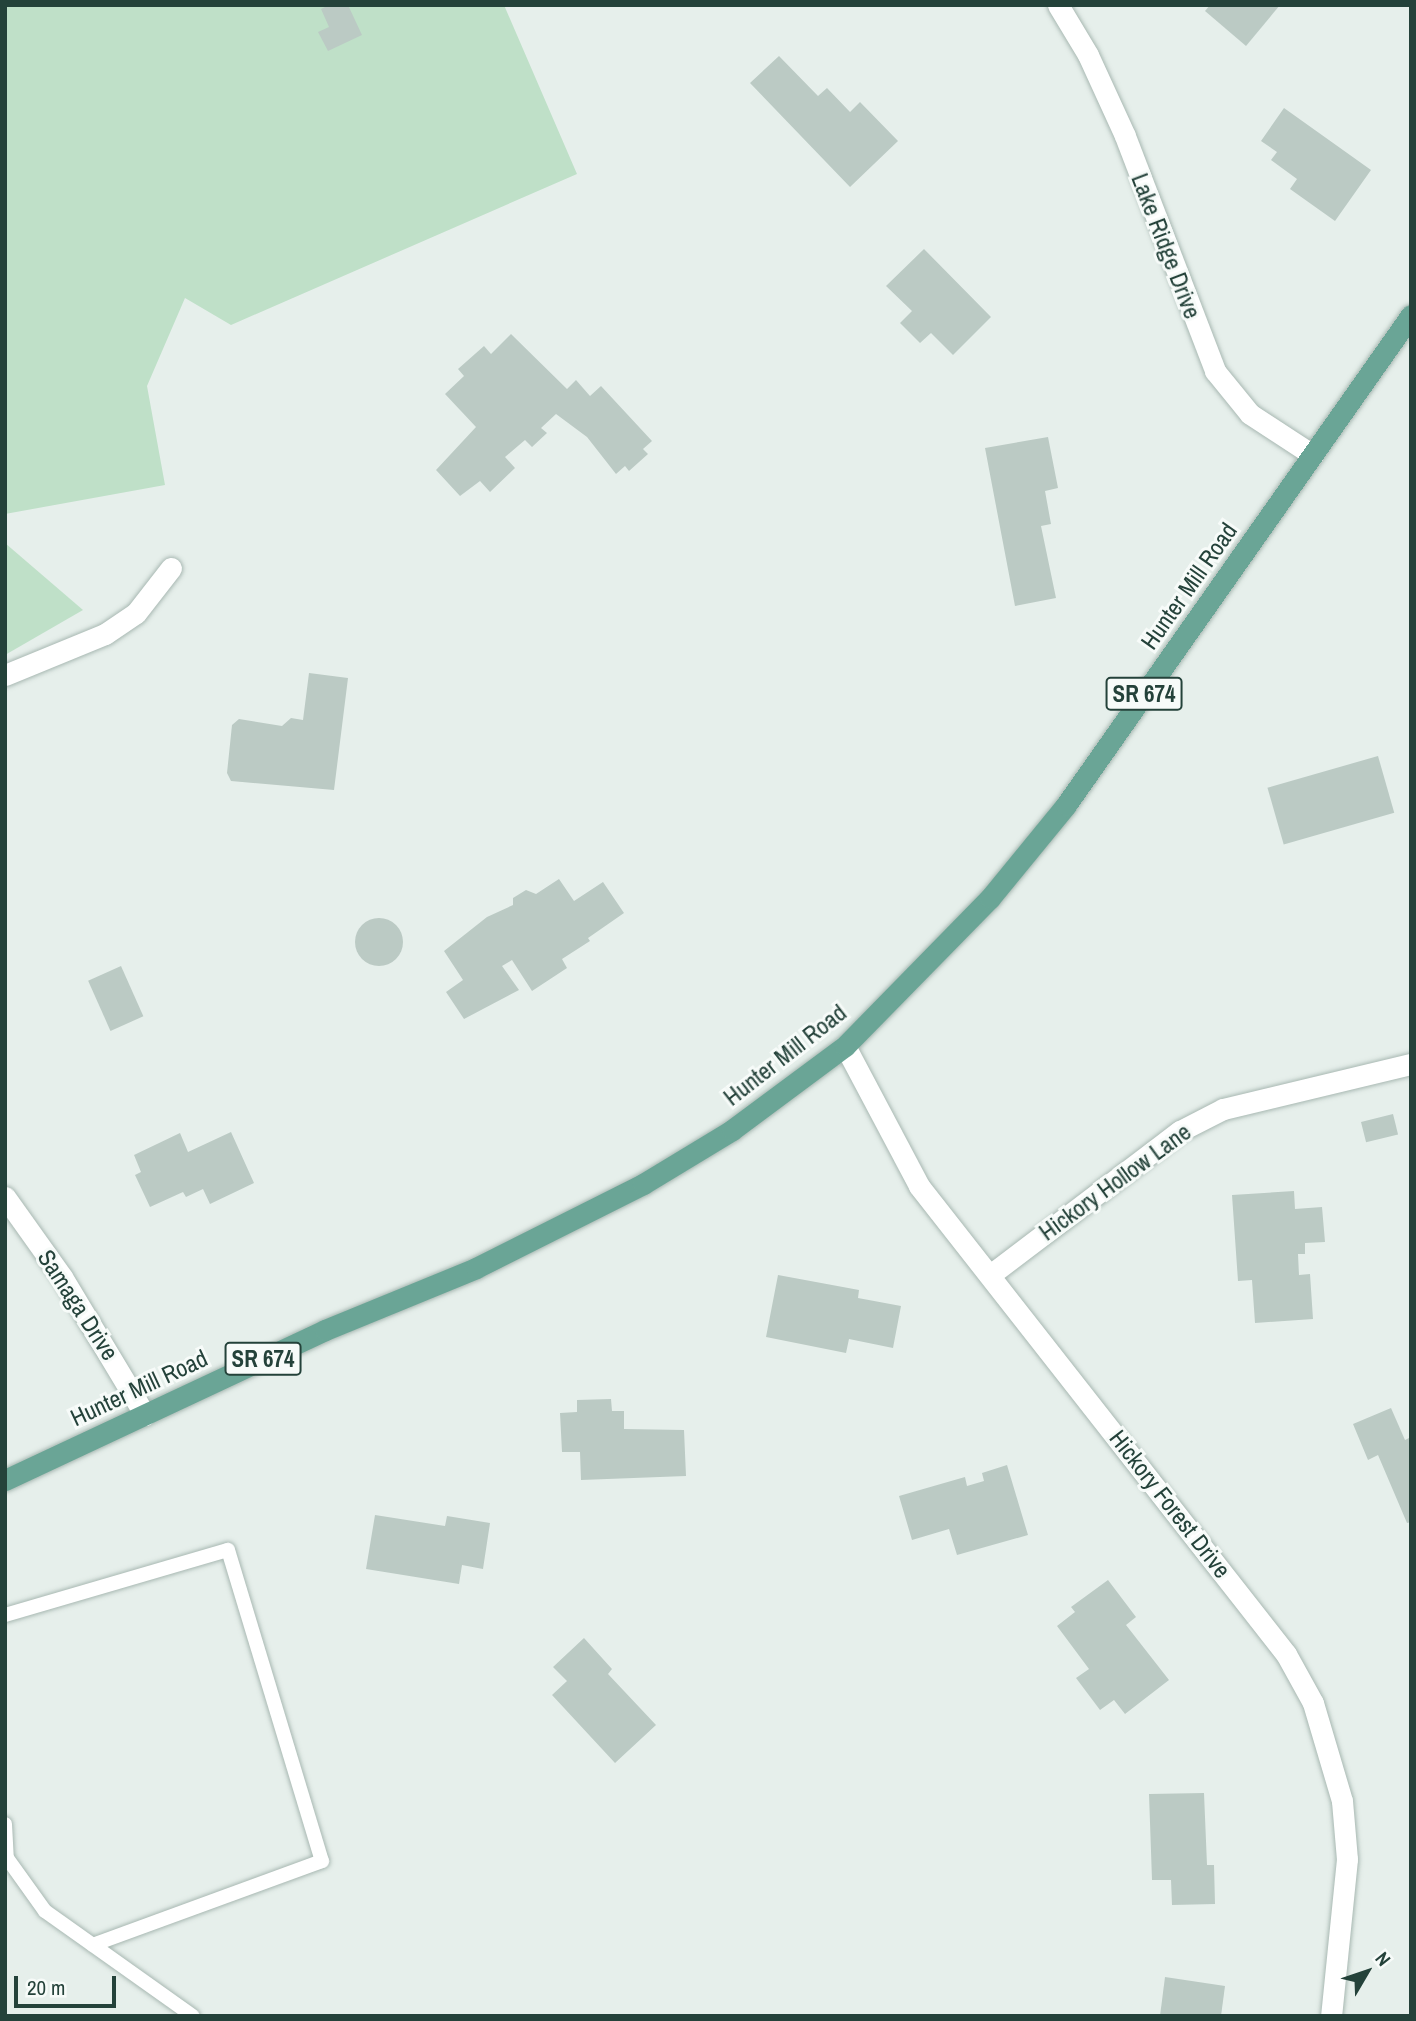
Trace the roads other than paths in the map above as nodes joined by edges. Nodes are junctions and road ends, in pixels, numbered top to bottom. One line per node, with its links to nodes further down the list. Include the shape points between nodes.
1 (1058, 5): 3 (street, Lake Ridge Drive, via 1088,55 1125,136 1215,371 1250,414)
2 (1411, 314): 3 (main road, Hunter Mill Road / SR 674)
3 (1313, 455): 6 (main road, Hunter Mill Road / SR 674, via 1066,805 990,898)
4 (171, 568): 5 (street, via 136,613 105,634)
5 (5, 675)
6 (845, 1046): 9 (street, Hickory Forest Drive, via 919,1186); 10 (main road, Hunter Mill Road / SR 674, via 732,1130 643,1184 476,1268 325,1330)
7 (1411, 1064): 9 (street, Hickory Hollow Lane, via 1223,1109 1180,1131)
8 (5, 1198): 10 (street, Samaga Drive, via 62,1277)
9 (990, 1275): 16 (street, Hickory Forest Drive, via 1286,1654 1313,1703 1342,1801 1347,1860)
10 (145, 1415): 11 (main road, Hunter Mill Road / SR 674)
11 (5, 1480)
12 (5, 1615): 14 (lane, via 228,1550 323,1861)
13 (5, 1824): 14 (lane, via 7,1858 45,1912)
14 (93, 1945): 15 (lane)
15 (193, 2016)
16 (1331, 2016)

